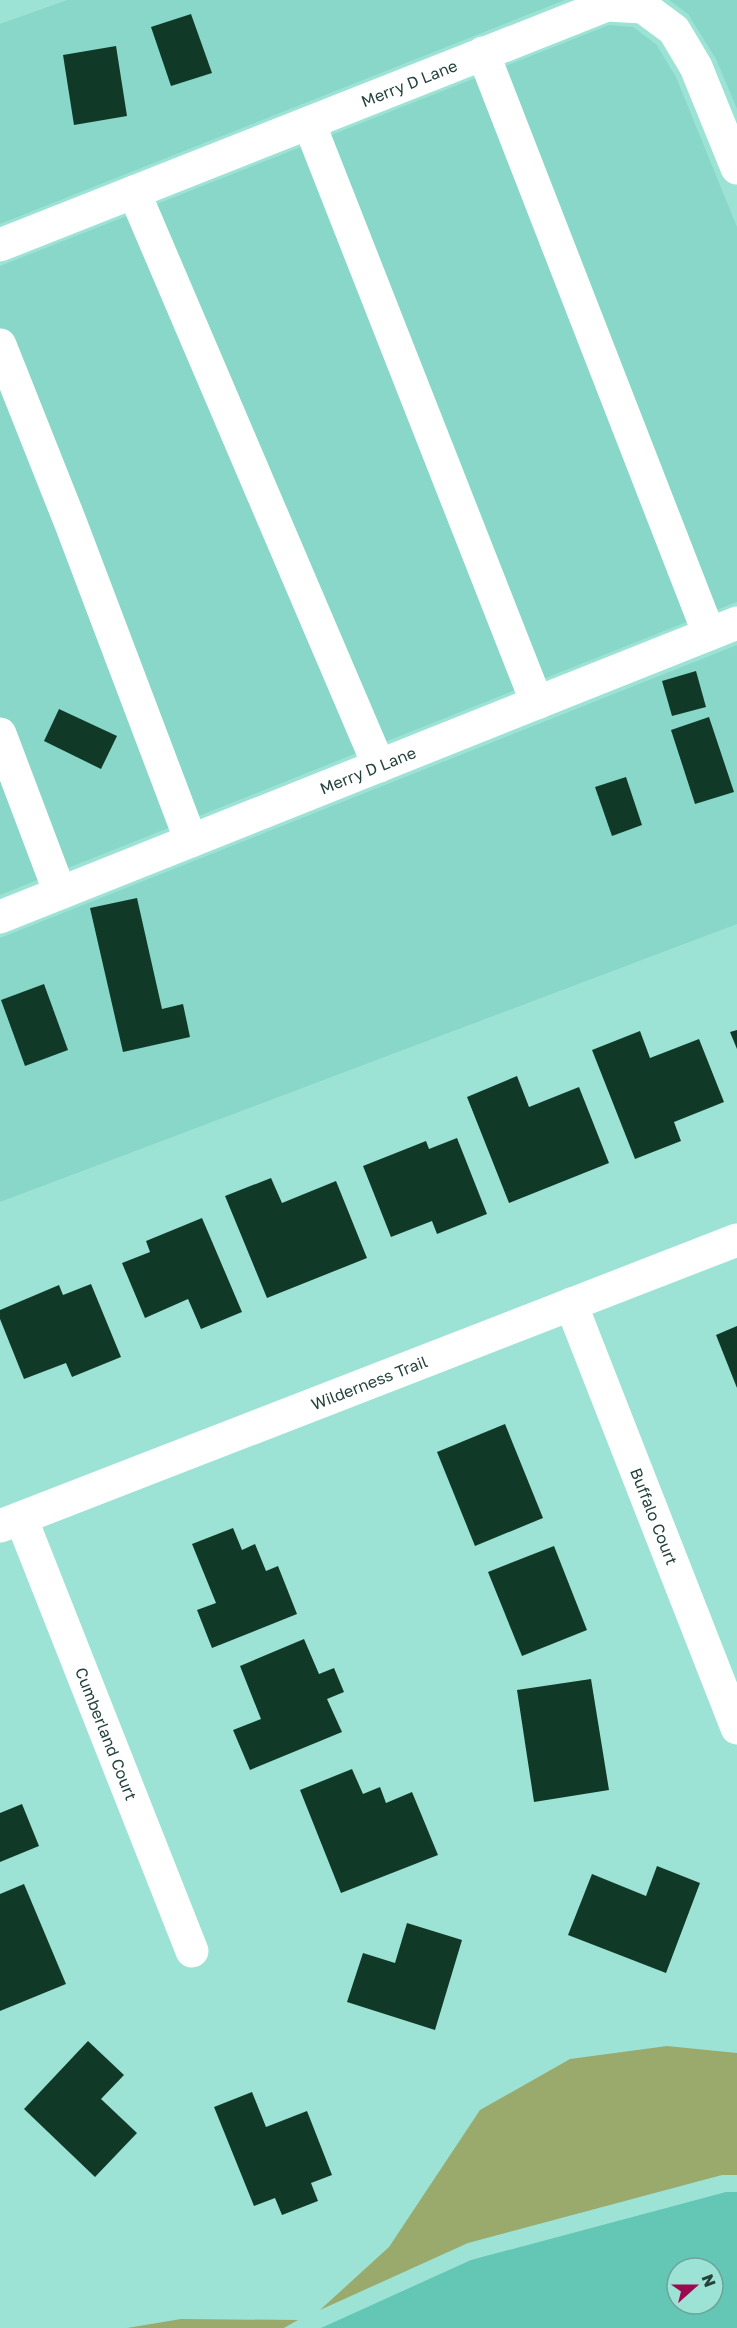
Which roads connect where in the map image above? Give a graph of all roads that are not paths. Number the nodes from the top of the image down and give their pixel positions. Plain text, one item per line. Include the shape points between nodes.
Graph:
1 (483, 53) junction
2 (309, 123) junction
3 (737, 168) edge
4 (134, 192) junction
5 (0, 244) edge
6 (0, 345) edge
7 (723, 629) edge
8 (537, 703) junction
9 (0, 734) edge
10 (379, 766) junction
11 (191, 841) junction
12 (60, 893) junction
13 (0, 917) edge
14 (737, 1240) edge
15 (571, 1304) junction
16 (10, 1522) edge
17 (737, 1728) edge
18 (192, 1951) dead end

1 - 2 street, Merry D Lane
1 - 3 street, Merry D Lane via 607,5 643,7 674,30 696,67
1 - 7 street
2 - 4 street, Merry D Lane
2 - 8 street
4 - 5 street, Merry D Lane
4 - 10 street
6 - 11 street
7 - 8 street, Merry D Lane
8 - 10 street, Merry D Lane
9 - 12 street
10 - 11 street, Merry D Lane
11 - 12 street, Merry D Lane
12 - 13 street, Merry D Lane
14 - 15 street, Wilderness Trail
15 - 16 street, Wilderness Trail
15 - 17 street, Buffalo Court
16 - 18 street, Cumberland Court

